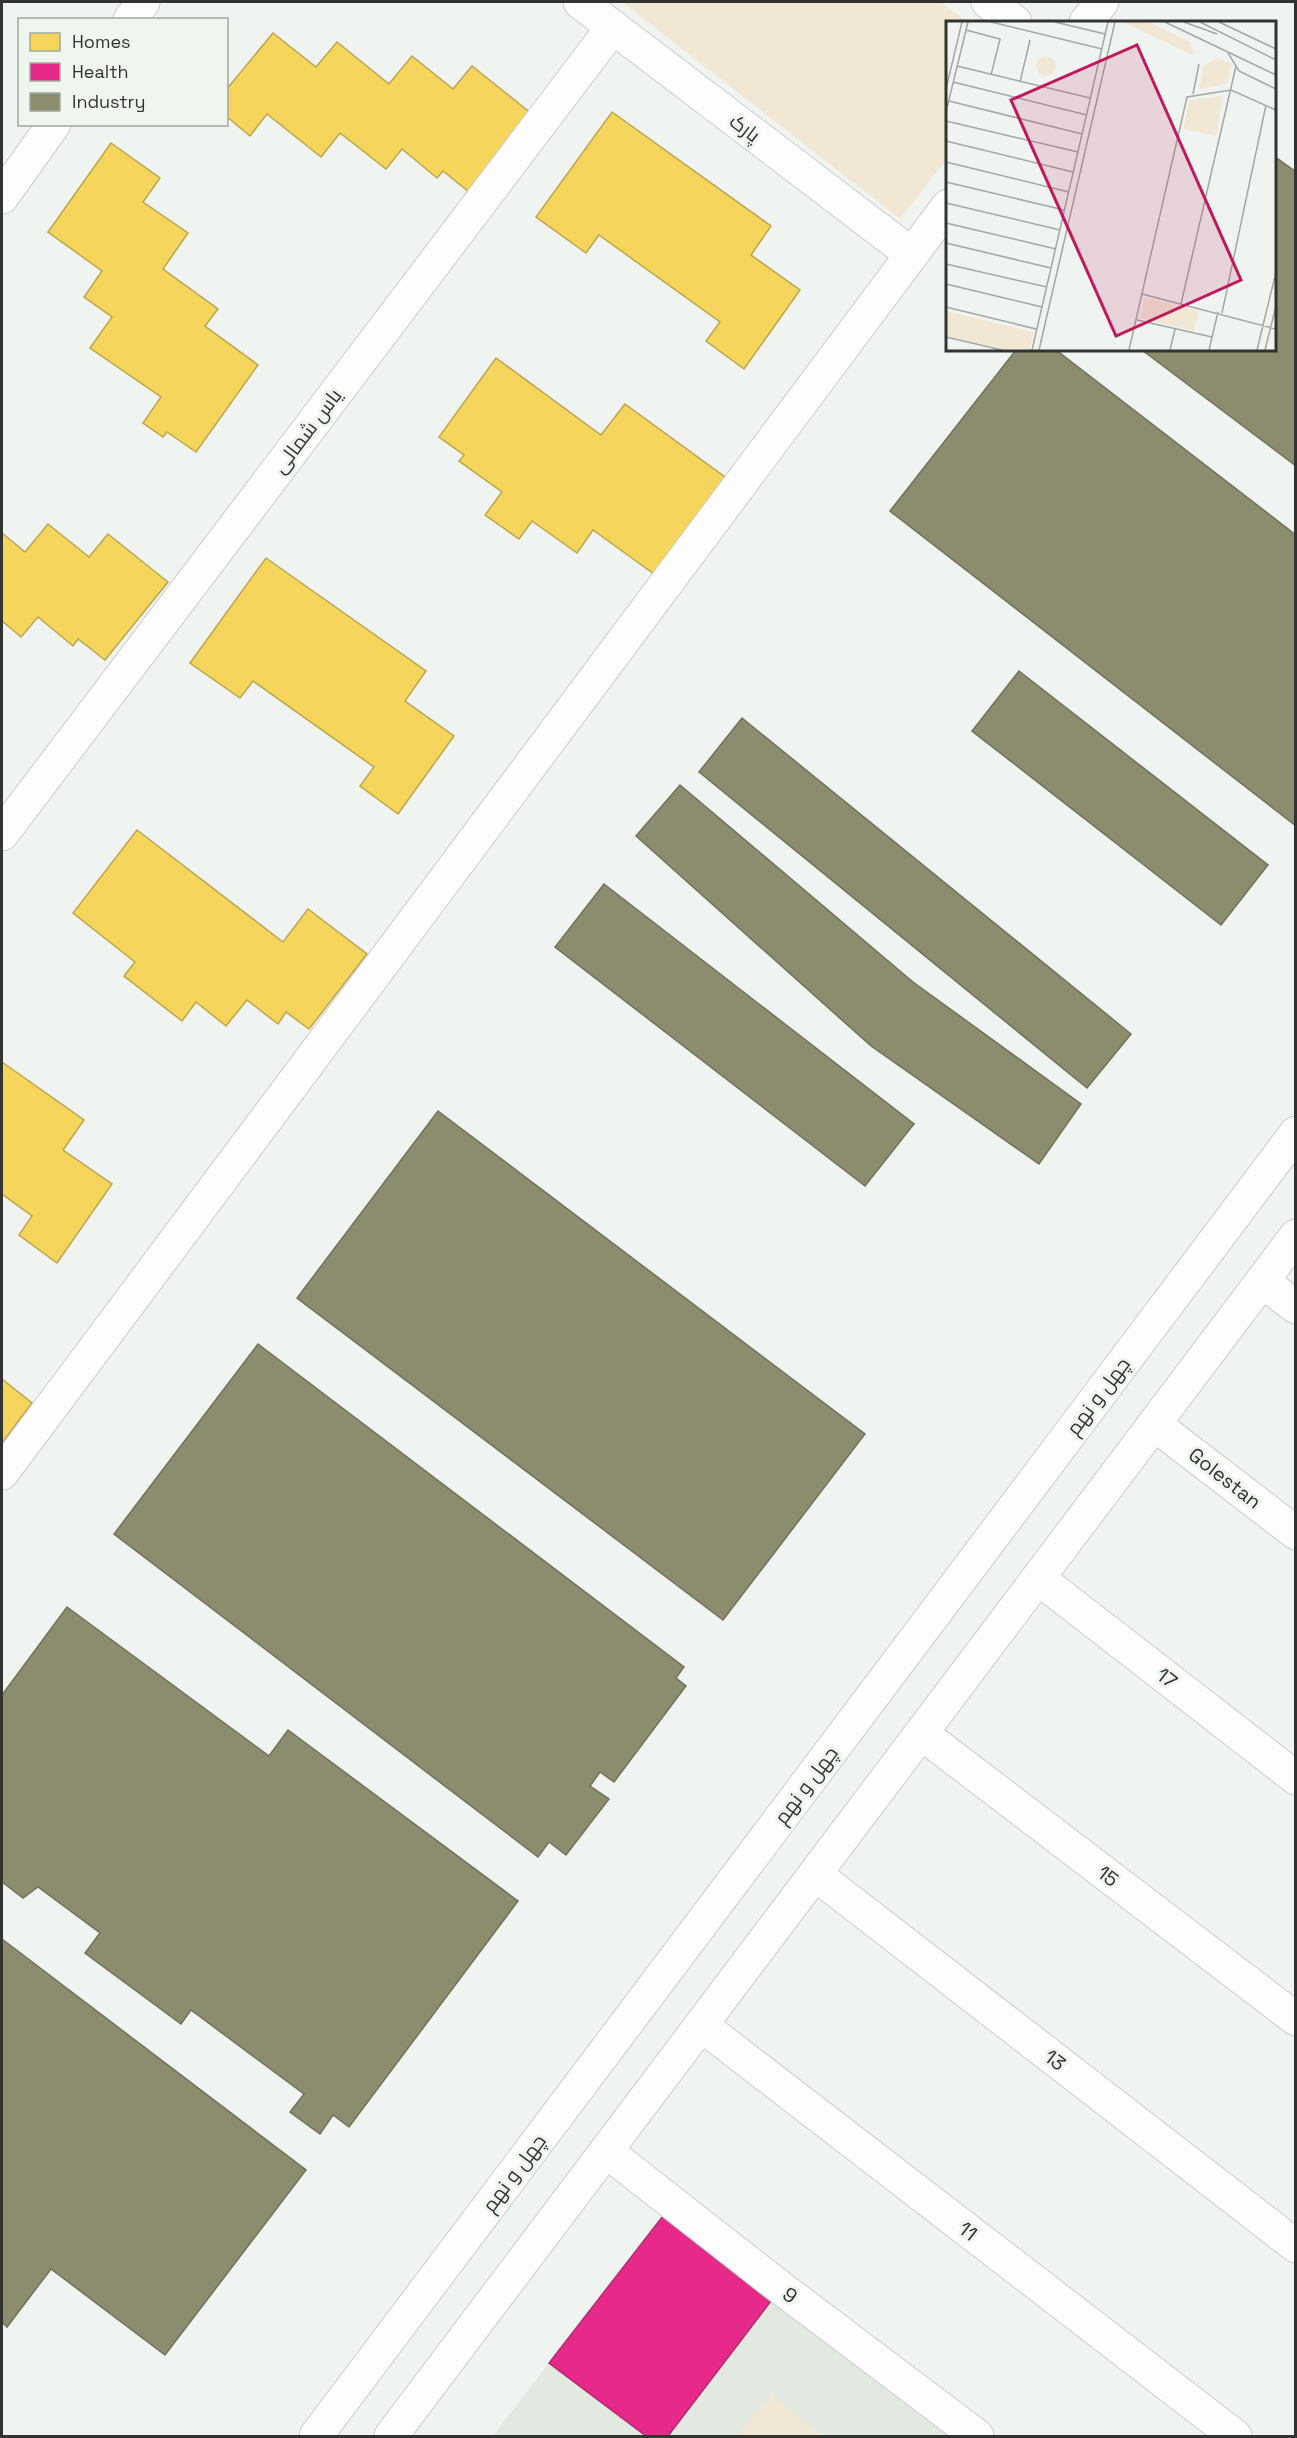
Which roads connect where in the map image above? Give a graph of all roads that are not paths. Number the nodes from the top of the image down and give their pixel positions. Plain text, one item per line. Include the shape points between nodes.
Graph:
1 (143, 2) edge
2 (580, 2) edge
3 (988, 2) edge
4 (1102, 2) edge
5 (131, 18) edge
6 (1014, 21) edge
7 (1087, 21) edge
8 (614, 27) junction
9 (53, 126) edge
10 (2, 197) edge
11 (946, 209) edge
12 (911, 255) junction
13 (2, 834) edge
14 (1296, 1133) edge
15 (1296, 1236) edge
16 (1262, 1281) junction
17 (1296, 1307) edge
18 (1154, 1424) junction
19 (2, 1473) edge
20 (1296, 1533) edge
21 (1038, 1578) junction
22 (921, 1733) junction
23 (1296, 1778) edge
24 (814, 1874) junction
25 (1296, 2019) edge
26 (701, 2025) junction
27 (606, 2151) junction
28 (1296, 2246) edge
29 (316, 2436) edge
30 (391, 2436) edge
31 (977, 2436) edge
32 (1235, 2436) edge

1 - 5 street
2 - 8 street, پارک
3 - 6 street
4 - 7 street
8 - 12 street, پارک
8 - 13 street, یاس شمالی
9 - 10 street
11 - 12 street
12 - 19 street
14 - 29 street, چهل و نهم
15 - 16 street
16 - 17 street
16 - 18 street
18 - 20 street, Golestan
18 - 21 street
21 - 22 street
21 - 23 street, 17
22 - 24 street
22 - 25 street, 15
24 - 26 street
24 - 28 street, 13
26 - 27 street
26 - 32 street, 11
27 - 30 street
27 - 31 street, 9

